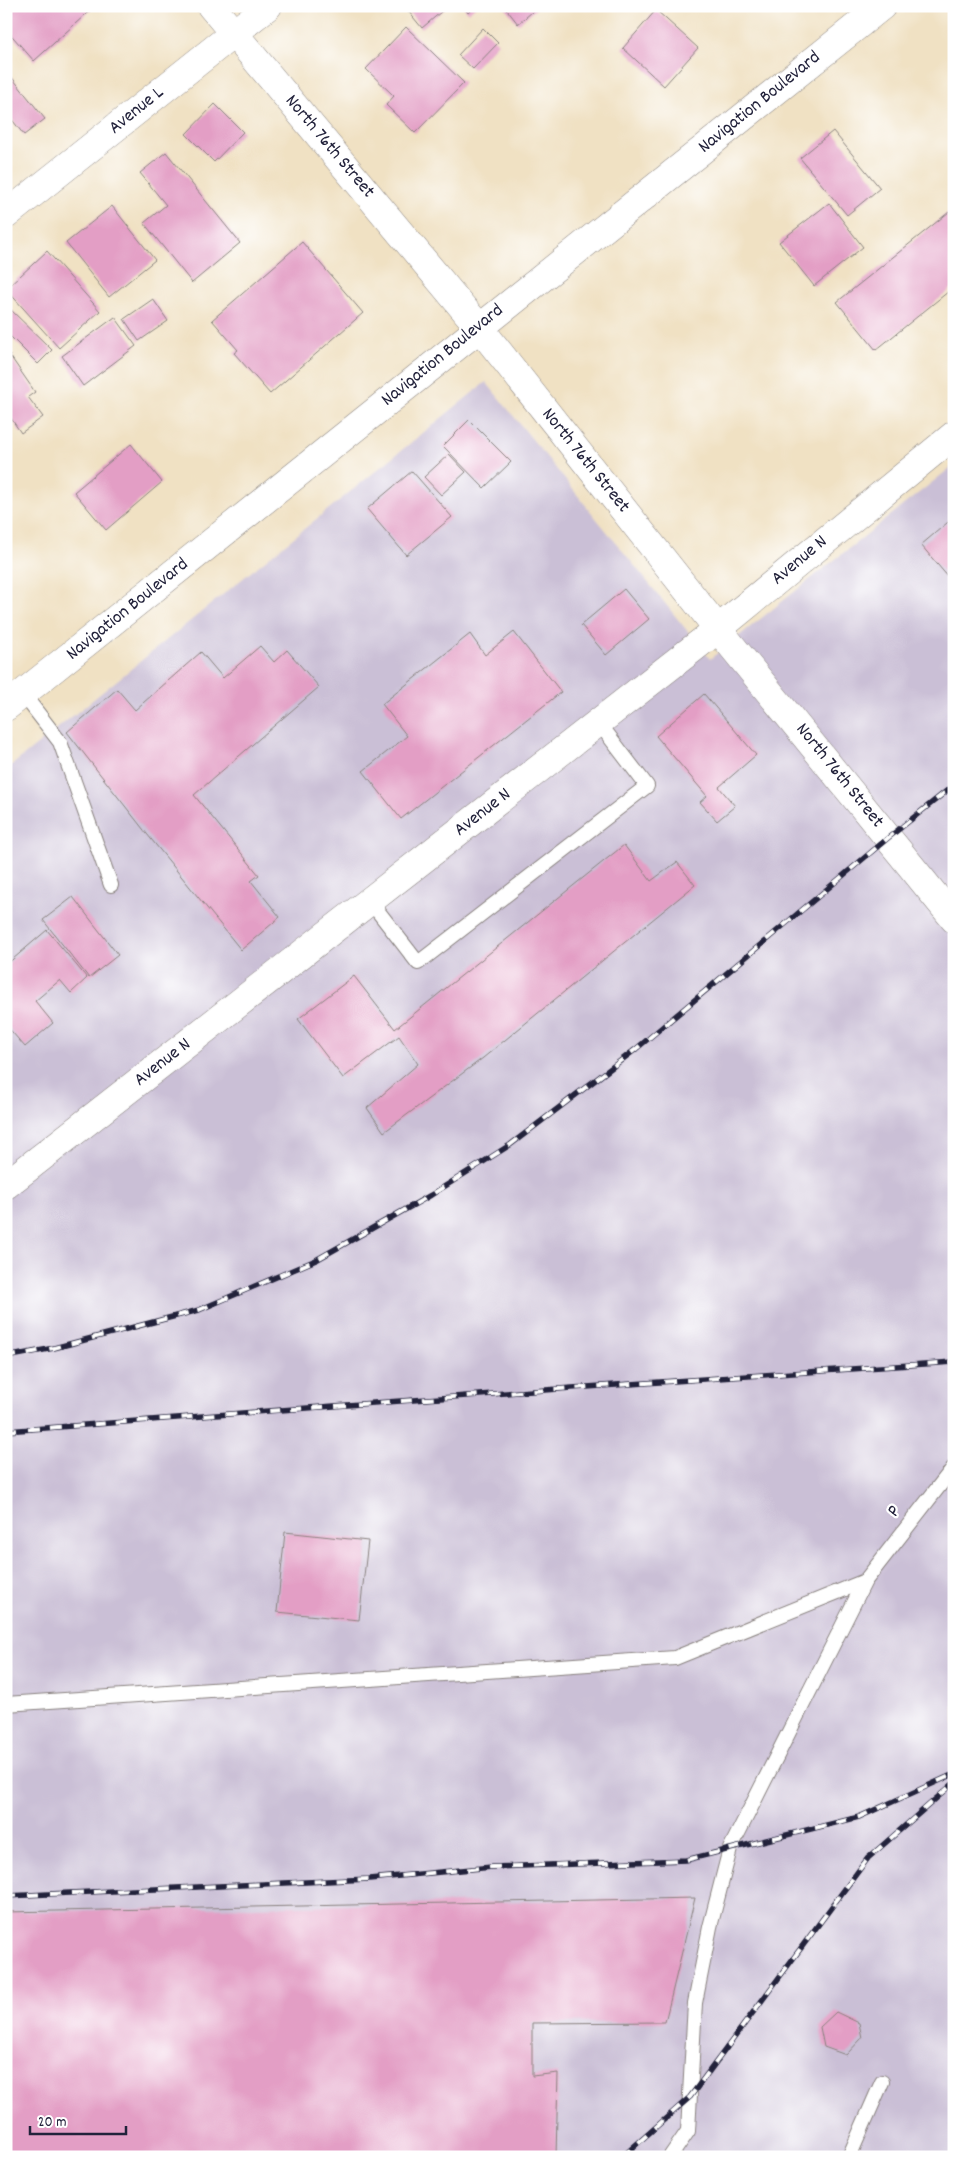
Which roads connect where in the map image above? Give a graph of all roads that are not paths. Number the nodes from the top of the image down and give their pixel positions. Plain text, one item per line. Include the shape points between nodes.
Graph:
1 (211, 6) edge
2 (268, 6) edge
3 (882, 6) edge
4 (233, 34) junction
5 (6, 215) edge
6 (479, 327) junction
7 (954, 435) edge
8 (718, 629) junction
9 (15, 701) edge
10 (599, 723) junction
11 (111, 885) dead end
12 (370, 901) junction
13 (954, 919) edge
14 (6, 1185) edge
15 (954, 1467) edge
16 (865, 1581) junction
17 (6, 1704) edge
18 (882, 2082) dead end
19 (670, 2157) edge
20 (849, 2157) edge

1 - 4 street, North 76th Street
2 - 4 street, Avenue L
3 - 6 street, Navigation Boulevard
4 - 5 street, Avenue L
4 - 6 street, North 76th Street
6 - 8 street, North 76th Street
6 - 9 street, Navigation Boulevard
7 - 8 street, Avenue N
8 - 10 street, Avenue N
8 - 13 street, North 76th Street
9 - 11 lane via 60,742
10 - 12 street, Avenue N
10 - 12 lane via 647,786 418,963
12 - 14 street, Avenue N
15 - 16 lane, P
16 - 17 lane via 675,1658
16 - 19 lane, P via 730,1849 695,2003 688,2131
18 - 20 lane

